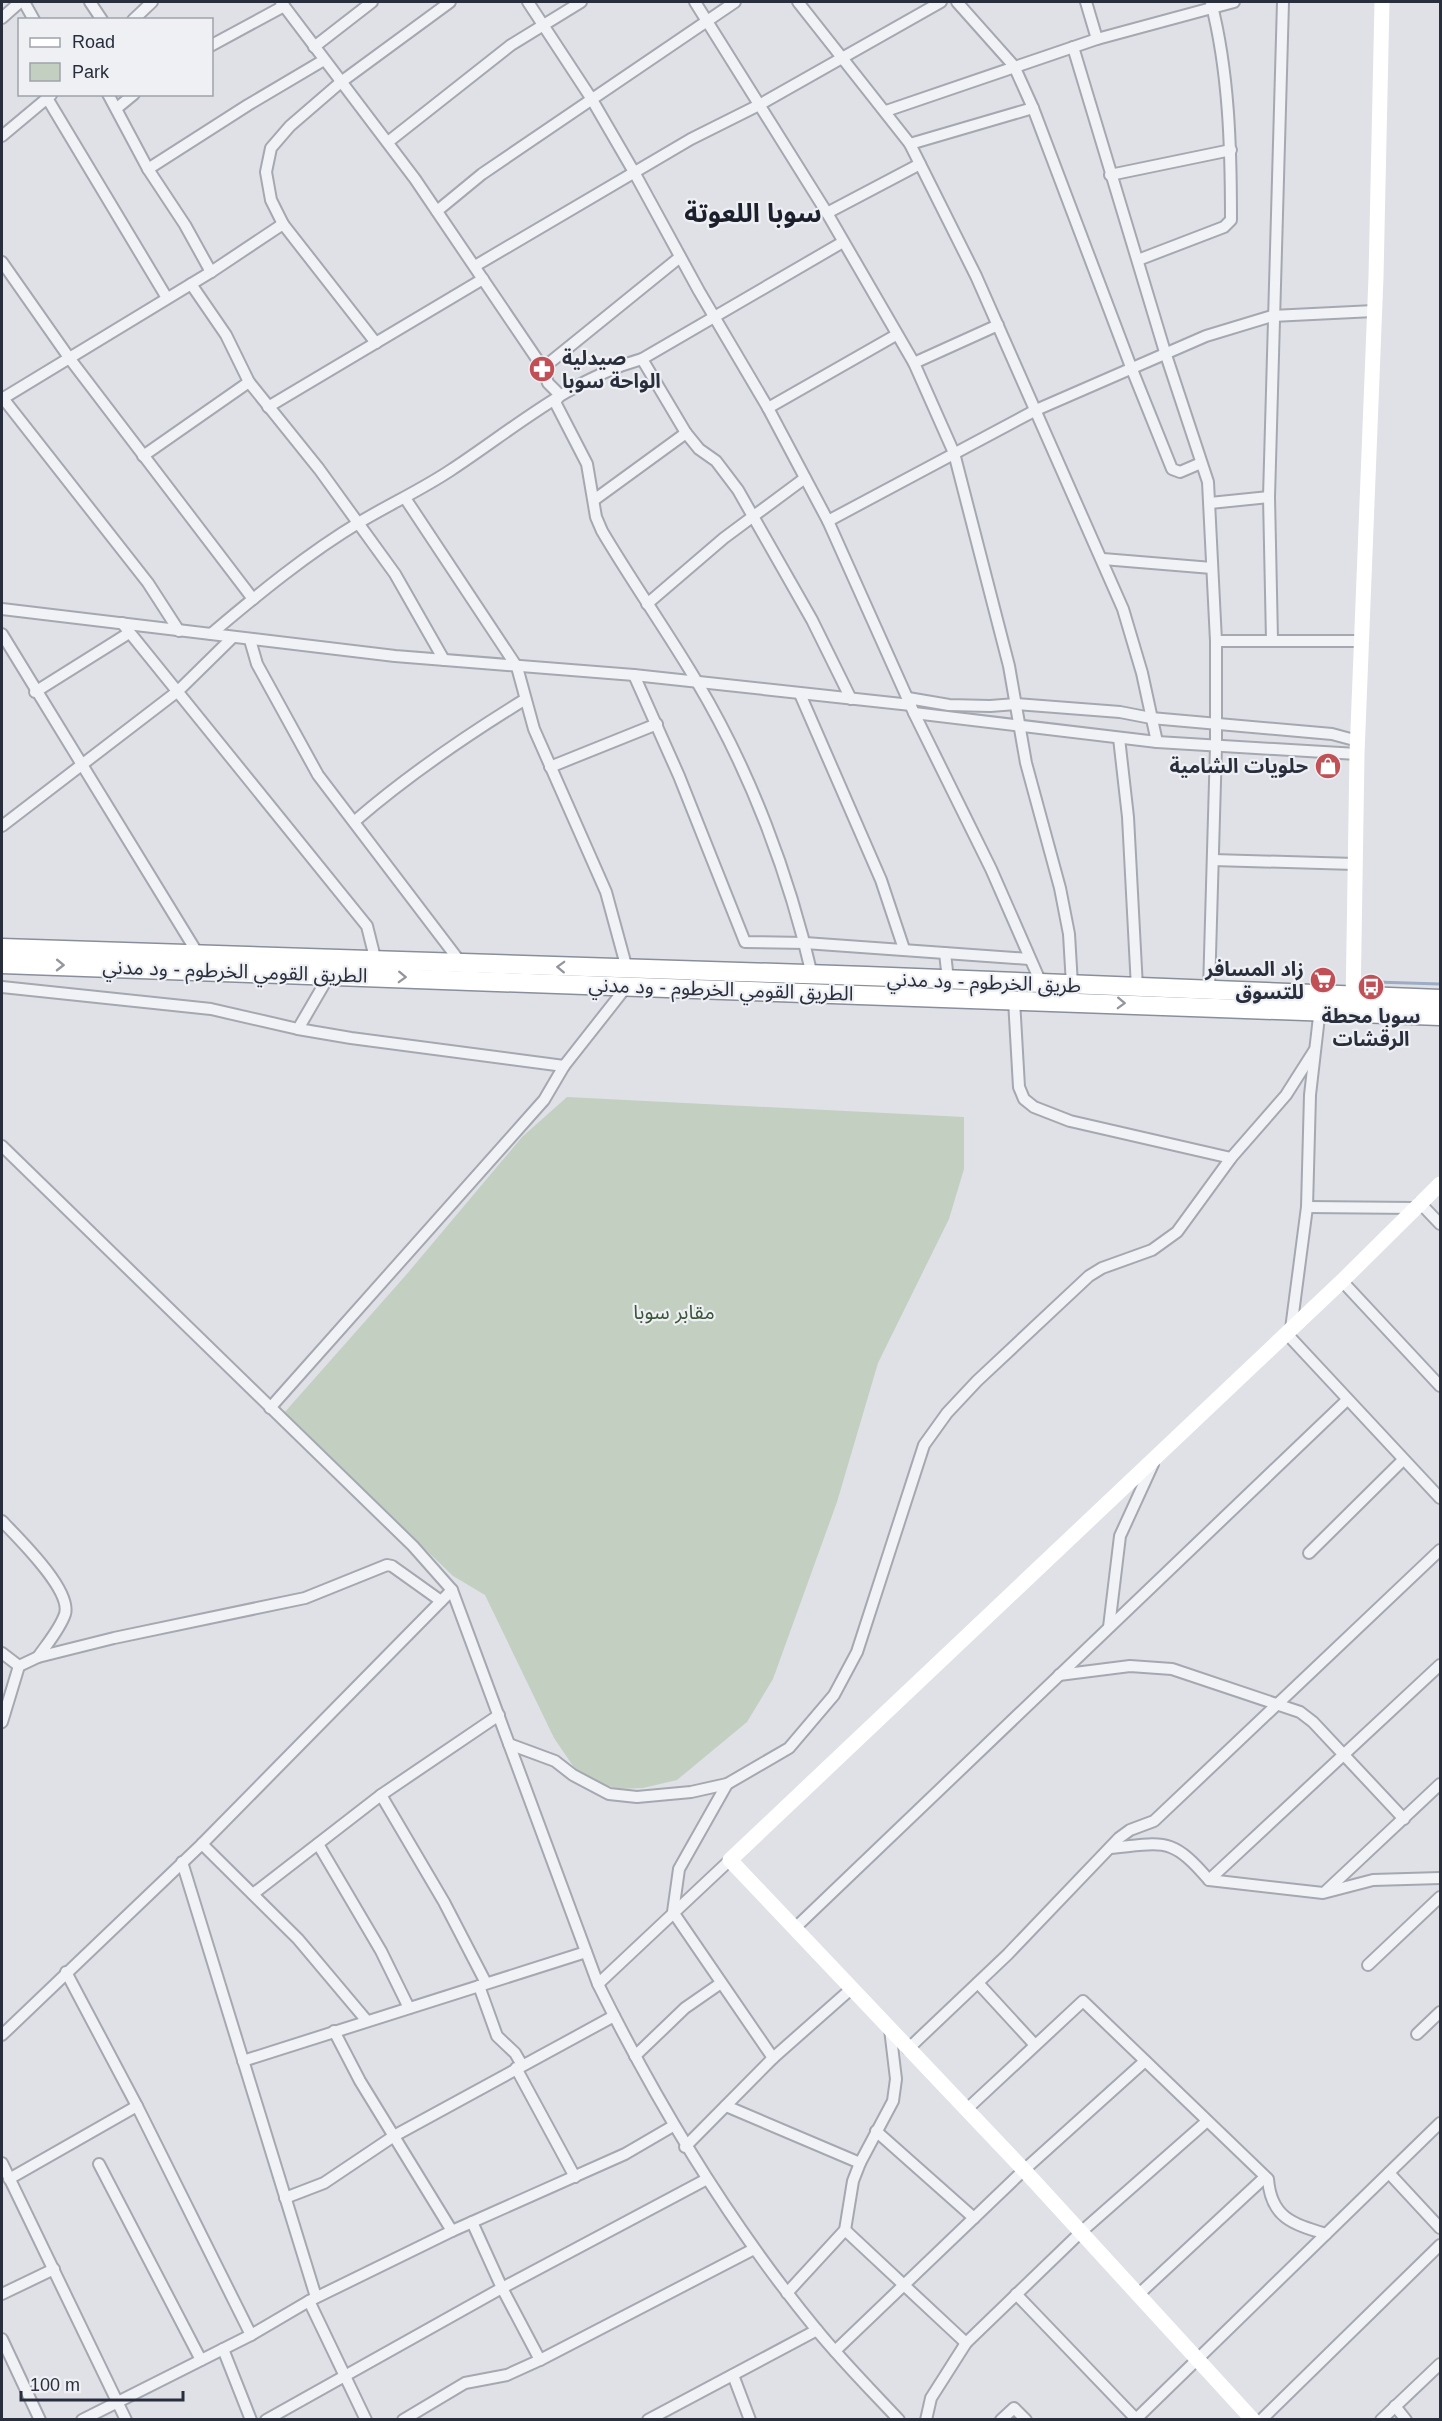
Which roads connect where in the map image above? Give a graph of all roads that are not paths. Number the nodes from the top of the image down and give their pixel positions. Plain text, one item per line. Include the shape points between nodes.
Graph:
1 (22, 2) edge
2 (90, 2) edge
3 (152, 2) edge
4 (372, 2) edge
5 (450, 2) edge
6 (528, 2) edge
7 (581, 2) edge
8 (695, 2) edge
9 (735, 2) edge
10 (798, 2) edge
11 (941, 2) edge
12 (957, 2) edge
13 (1086, 2) edge
14 (1234, 2) edge
15 (1283, 2) edge
16 (1382, 2) edge
17 (283, 4) edge
18 (1212, 4) edge
19 (2, 18) edge
20 (33, 18) edge
21 (101, 18) edge
22 (135, 18) edge
23 (707, 21) junction
24 (543, 23) junction
25 (1097, 39) junction
26 (213, 44) edge
27 (314, 47) junction
28 (1073, 47) junction
29 (844, 57) junction
30 (324, 60) junction
31 (1014, 66) junction
32 (341, 82) junction
33 (49, 96) edge
34 (109, 96) edge
35 (132, 96) edge
36 (591, 98) junction
37 (759, 105) junction
38 (117, 108) junction
39 (1033, 108) junction
40 (886, 111) junction
41 (2, 136) edge
42 (388, 142) junction
43 (910, 144) junction
44 (1231, 150) junction
45 (920, 164) junction
46 (148, 169) junction
47 (634, 172) junction
48 (1110, 175) junction
49 (437, 211) junction
50 (827, 213) junction
51 (283, 224) junction
52 (843, 242) junction
53 (680, 257) junction
54 (1138, 260) junction
55 (2, 262) edge
56 (475, 266) junction
57 (211, 272) junction
58 (483, 279) junction
59 (191, 284) junction
60 (167, 298) junction
61 (1374, 311) junction
62 (714, 316) junction
63 (1272, 316) junction
64 (998, 325) junction
65 (896, 335) junction
66 (376, 343) junction
67 (1165, 352) junction
68 (70, 359) junction
69 (642, 359) junction
70 (914, 363) junction
71 (1131, 367) junction
72 (543, 368) junction
73 (249, 382) junction
74 (560, 395) junction
75 (2, 398) edge
76 (268, 407) junction
77 (768, 408) junction
78 (1036, 410) junction
79 (686, 433) junction
80 (954, 453) junction
81 (143, 456) junction
82 (1201, 463) junction
83 (805, 478) junction
84 (1269, 496) junction
85 (405, 498) junction
86 (594, 500) junction
87 (1210, 502) junction
88 (754, 516) junction
89 (828, 520) junction
90 (359, 522) junction
91 (1103, 559) junction
92 (1212, 568) junction
93 (253, 599) junction
94 (647, 604) junction
95 (2, 609) edge
96 (122, 624) junction
97 (179, 631) junction
98 (129, 633) junction
99 (2, 634) edge
100 (211, 634) junction
101 (233, 637) junction
102 (250, 640) junction
103 (1272, 640) junction
104 (1216, 641) junction
105 (1362, 641) junction
106 (444, 660) junction
107 (517, 667) junction
108 (634, 675) junction
109 (697, 681) junction
110 (178, 691) junction
111 (36, 692) junction
112 (800, 694) junction
113 (851, 699) junction
114 (524, 700) junction
115 (1016, 704) junction
116 (911, 705) junction
117 (1152, 718) junction
118 (657, 724) junction
119 (1019, 725) junction
120 (1216, 725) junction
121 (1119, 738) junction
122 (1157, 742) junction
123 (1216, 747) junction
124 (1357, 747) junction
125 (81, 767) junction
126 (550, 767) junction
127 (355, 821) junction
128 (2, 826) edge
129 (1213, 860) junction
130 (1355, 864) junction
131 (805, 942) junction
132 (2, 948) edge
133 (904, 949) junction
134 (945, 953) junction
135 (198, 954) junction
136 (1029, 959) junction
137 (376, 962) junction
138 (461, 963) junction
139 (2, 964) edge
140 (330, 974) junction
141 (812, 975) junction
142 (627, 978) junction
143 (948, 980) junction
144 (1041, 983) junction
145 (1072, 985) junction
146 (2, 987) edge
147 (1137, 988) junction
148 (1209, 990) junction
149 (1440, 999) edge
150 (1014, 1000) junction
151 (1320, 1003) junction
152 (1353, 1005) junction
153 (1440, 1016) edge
154 (298, 1029) junction
155 (1314, 1051) junction
156 (564, 1066) junction
157 (2, 1146) edge
158 (1231, 1158) junction
159 (1440, 1184) edge
160 (1418, 1205) junction
161 (1306, 1207) junction
162 (1440, 1224) edge
163 (1342, 1281) junction
164 (1289, 1332) junction
165 (1440, 1386) edge
166 (1347, 1401) junction
167 (270, 1408) junction
168 (1157, 1456) junction
169 (1403, 1460) junction
170 (1440, 1498) edge
171 (2, 1521) edge
172 (1440, 1550) edge
173 (1309, 1552) dead end
174 (452, 1590) junction
175 (441, 1601) junction
176 (1109, 1627) junction
177 (2, 1653) edge
178 (38, 1657) junction
179 (1440, 1665) edge
180 (19, 1666) junction
181 (1059, 1675) junction
182 (1274, 1705) junction
183 (499, 1715) junction
184 (2, 1722) edge
185 (509, 1744) junction
186 (1344, 1755) junction
187 (727, 1784) junction
188 (1440, 1784) edge
189 (381, 1795) junction
190 (1404, 1819) junction
191 (318, 1844) junction
192 (202, 1845) junction
193 (1110, 1848) junction
194 (730, 1860) junction
195 (182, 1862) junction
196 (1440, 1878) edge
197 (1209, 1880) junction
198 (1323, 1893) junction
199 (253, 1894) junction
200 (1440, 1897) edge
201 (673, 1912) junction
202 (795, 1928) junction
203 (586, 1952) junction
204 (1368, 1965) dead end
205 (66, 1972) junction
206 (721, 1983) junction
207 (978, 1983) junction
208 (482, 1984) junction
209 (598, 1984) junction
210 (851, 1989) junction
211 (409, 2008) junction
212 (1440, 2012) edge
213 (614, 2016) junction
214 (367, 2021) junction
215 (890, 2029) junction
216 (334, 2031) junction
217 (1417, 2034) dead end
218 (2, 2035) edge
219 (1035, 2045) junction
220 (908, 2049) junction
221 (635, 2056) junction
222 (773, 2058) junction
223 (243, 2061) junction
224 (1145, 2061) junction
225 (519, 2066) junction
226 (137, 2106) junction
227 (726, 2106) junction
228 (967, 2109) junction
229 (1206, 2122) junction
230 (1440, 2123) edge
231 (674, 2126) junction
232 (876, 2131) junction
233 (394, 2136) junction
234 (685, 2147) junction
235 (2, 2163) edge
236 (860, 2163) junction
237 (99, 2164) dead end
238 (1024, 2170) junction
239 (1389, 2173) junction
240 (575, 2177) junction
241 (1264, 2178) junction
242 (9, 2179) junction
243 (707, 2179) junction
244 (285, 2198) junction
245 (974, 2218) junction
246 (472, 2222) junction
247 (1440, 2228) edge
248 (845, 2230) junction
249 (452, 2231) junction
250 (1081, 2232) junction
251 (1326, 2234) junction
252 (1440, 2245) edge
253 (754, 2248) junction
254 (54, 2269) junction
255 (904, 2284) junction
256 (502, 2288) junction
257 (787, 2293) junction
258 (2, 2294) edge
259 (1016, 2294) junction
260 (1139, 2294) junction
261 (312, 2299) junction
262 (817, 2330) junction
263 (251, 2335) junction
264 (2, 2339) edge
265 (966, 2343) junction
266 (223, 2349) junction
267 (835, 2351) junction
268 (1198, 2358) junction
269 (201, 2360) junction
270 (540, 2360) junction
271 (1440, 2364) edge
272 (733, 2375) junction
273 (344, 2376) junction
274 (117, 2401) junction
275 (1395, 2406) junction
276 (1136, 2419) edge
277 (40, 2420) edge
278 (82, 2420) edge
279 (126, 2420) edge
280 (251, 2420) edge
281 (266, 2420) edge
282 (366, 2420) edge
283 (402, 2420) edge
284 (648, 2420) edge
285 (750, 2420) edge
286 (899, 2420) edge
287 (926, 2420) edge
288 (1001, 2420) edge
289 (1026, 2420) edge
290 (1253, 2420) edge
291 (1261, 2420) edge
292 (1380, 2420) edge
293 (1406, 2420) edge

1 - 19 street
1 - 20 street
2 - 21 street
3 - 22 street
4 - 27 street
5 - 32 street
6 - 24 street
7 - 24 street
8 - 23 street
9 - 23 street
10 - 29 street
11 - 29 street
12 - 31 street
13 - 25 street
14 - 18 street
15 - 63 street
16 - 61 street
17 - 26 street
17 - 27 street
18 - 25 street
18 - 44 street
23 - 36 street
23 - 37 street
24 - 36 street
24 - 42 street
25 - 28 street
27 - 30 street
28 - 31 street
28 - 48 street
29 - 37 street
29 - 40 street
30 - 32 street
30 - 46 street
31 - 39 street
31 - 40 street
32 - 42 street
32 - 51 street via 271,148 266,172 271,200
33 - 41 street
33 - 60 street
34 - 38 street
35 - 38 street
36 - 47 street
36 - 49 street via 482,174
37 - 47 street
37 - 50 street
38 - 46 street
39 - 43 street
39 - 71 street
40 - 43 street
42 - 49 street
43 - 45 street
44 - 48 street
44 - 54 street via 1229,224
45 - 50 street
45 - 64 street
46 - 57 street
47 - 53 street
47 - 56 street
48 - 54 street
49 - 56 street
50 - 52 street
51 - 57 street
51 - 66 street
52 - 62 street
52 - 65 street
53 - 62 street
53 - 72 street
54 - 67 street
55 - 68 street
56 - 58 street
57 - 59 street
58 - 66 street
58 - 72 street
59 - 60 street
59 - 73 street via 226,335
60 - 68 street
61 - 63 street
61 - 105 street
62 - 69 street
62 - 77 street
63 - 67 street
63 - 84 street
64 - 70 street
64 - 78 street
65 - 70 street
65 - 77 street
66 - 76 street
67 - 71 street
67 - 82 street
68 - 75 street
68 - 81 street
69 - 74 street via 619,365
69 - 79 street
70 - 80 street
71 - 78 street
71 - 82 street via 1172,469 1180,471
72 - 74 street via 548,383
73 - 76 street
73 - 81 street
74 - 85 street
74 - 86 street via 555,402 587,464
75 - 97 street via 148,584
76 - 90 street
77 - 83 street
78 - 80 street
78 - 91 street
79 - 86 street
79 - 88 street via 716,462
80 - 89 street
80 - 115 street
81 - 93 street
82 - 87 street
83 - 88 street
83 - 89 street
84 - 87 street
84 - 103 street
85 - 90 street
85 - 107 street
86 - 94 street via 602,531
87 - 92 street
88 - 94 street
88 - 113 street
89 - 116 street
90 - 93 street
90 - 106 street via 395,574
91 - 92 street
91 - 117 street via 1123,609
92 - 104 street
93 - 100 street
94 - 109 street
95 - 96 street
96 - 97 street
96 - 98 street
97 - 100 street
98 - 110 street
98 - 111 street
99 - 111 street
100 - 101 street
101 - 102 street
101 - 110 street
102 - 106 street
102 - 127 street via 257,664 318,775
103 - 104 street
103 - 105 street
104 - 120 street
105 - 124 street
106 - 107 street
107 - 108 street
107 - 114 street
108 - 109 street
108 - 118 street
109 - 112 street
109 - 131 street via 751,792
110 - 125 street
110 - 137 street via 367,926
111 - 125 street
112 - 113 street
112 - 133 street via 881,880
113 - 116 street
114 - 126 street
114 - 127 street via 452,744
115 - 116 street
115 - 117 street
115 - 119 street
116 - 119 street
116 - 136 street via 991,869
117 - 120 street
117 - 122 street
118 - 126 street
118 - 131 street via 745,942
119 - 121 street
119 - 145 street via 1060,888 1069,934
120 - 123 street
120 - 124 street via 1332,734
121 - 122 street
121 - 147 street via 1128,817
122 - 123 street
123 - 124 street
123 - 129 street
124 - 130 street
125 - 128 street
125 - 135 street
126 - 142 street via 606,892
127 - 138 street
129 - 130 street
129 - 148 street
130 - 152 street
131 - 133 street
131 - 141 street
132 - 135 highway, طريق الخرطوم - ود مدني
133 - 134 street
134 - 136 street
134 - 143 street
135 - 137 highway, طريق الخرطوم - ود مدني
136 - 144 street
137 - 138 highway, طريق الخرطوم - ود مدني
142 -> 138 highway, طريق الخرطوم - ود مدني
139 -> 140 highway, الطريق القومي الخرطوم - ود مدني
140 -> 142 highway, الطريق القومي الخرطوم - ود مدني
140 - 154 street
141 - 142 highway, طريق الخرطوم - ود مدني
141 - 143 highway, طريق الخرطوم - ود مدني
142 - 150 highway, الطريق القومي الخرطوم - ود مدني
142 - 156 street
143 - 144 highway, طريق الخرطوم - ود مدني
144 - 145 highway, طريق الخرطوم - ود مدني
145 - 147 highway, طريق الخرطوم - ود مدني
146 - 154 street via 211,1009
147 - 148 highway, طريق الخرطوم - ود مدني
148 - 151 highway, طريق الخرطوم - ود مدني
149 - 152 highway, الطريق القومي الخرطوم - ود مدني
150 -> 151 highway, الطريق القومي الخرطوم - ود مدني
150 - 158 street via 1019,1087 1024,1099 1034,1107 1094,1128
151 - 152 highway, الطريق القومي الخرطوم - ود مدني
151 - 155 street
152 - 153 highway, الطريق القومي الخرطوم - ود مدني
154 - 156 street
155 - 158 street via 1286,1095
155 - 161 street
156 - 167 street via 544,1100
157 - 167 street
158 - 187 street via 1167,1242 1089,1276 946,1413 924,1445 857,1652 834,1695 789,1748
159 - 160 street
160 - 161 street
160 - 162 street
160 - 163 street
161 - 164 street
163 - 164 street
163 - 165 street
164 - 166 street
164 - 168 street
166 - 169 street
166 - 176 street
167 - 174 street via 413,1546
168 - 176 street via 1120,1536
168 - 194 street
169 - 170 street
169 - 173 street
171 - 178 street via 26,1546 66,1604 65,1614
172 - 182 street
174 - 175 street
174 - 183 street
175 - 178 street via 387,1565 306,1598
175 - 192 street
176 - 181 street
177 - 180 street
178 - 180 street
179 - 186 street
180 - 184 street
181 - 182 street via 1130,1666 1172,1669
181 - 202 street
182 - 186 street via 1299,1712 1313,1722
182 - 193 street via 1154,1821 1130,1830
183 - 185 street
183 - 189 street
185 - 187 street via 555,1761 609,1794 637,1797
185 - 203 street
186 - 190 street
186 - 197 street
187 - 201 street via 679,1869
188 - 190 street
189 - 191 street
189 - 208 street via 444,1902
190 - 198 street
191 - 199 street
191 - 211 street via 381,1951
192 - 195 street
192 - 199 street
193 - 197 street via 1164,1843 1188,1856
193 - 207 street
194 - 201 street
194 - 202 street
195 - 205 street
195 - 223 street
196 - 198 street via 1373,1880
197 - 198 street
199 - 214 street via 298,1939
200 - 204 street
201 - 206 street
201 - 209 street
202 - 210 street
203 - 208 street
203 - 209 street
205 - 218 street
205 - 226 street
206 - 221 street via 685,2008
206 - 222 street
207 - 219 street
207 - 220 street
208 - 211 street
208 - 225 street via 497,2036
209 - 213 street
210 - 215 street
210 - 222 street
211 - 214 street
212 - 217 street
213 - 221 street
213 - 225 street
214 - 216 street
215 - 220 street
215 - 232 street via 896,2079 893,2101
216 - 223 street
216 - 233 street
219 - 224 street via 1083,2001
219 - 228 street
220 - 228 street
221 - 231 street
222 - 227 street
223 - 244 street
224 - 229 street
224 - 238 street
225 - 233 street
225 - 240 street
226 - 242 street
226 - 263 street
227 - 234 street
227 - 236 street
228 - 238 street
229 - 241 street
229 - 250 street
230 - 239 street
231 - 234 street
231 - 240 street
232 - 236 street
232 - 245 street
233 - 244 street via 330,2180
233 - 249 street
234 - 243 street
235 - 242 street
236 - 248 street
237 - 269 street
238 - 245 street
238 - 250 street
239 - 247 street
239 - 251 street
240 - 246 street
241 - 251 street via 1268,2179 1273,2203 1286,2219
241 - 260 street
242 - 254 street
243 - 253 street
243 - 256 street
244 - 261 street
245 - 255 street
246 - 249 street
246 - 256 street
248 - 255 street
248 - 257 street
249 - 261 street
250 - 259 street
250 - 260 street
251 - 268 street
252 - 291 street
253 - 257 street
253 - 270 street
254 - 258 street
254 - 274 street
255 - 265 street
255 - 267 street
256 - 270 street
256 - 273 street
257 - 262 street
259 - 265 street
259 - 276 street
260 - 268 street
261 - 263 street
261 - 273 street
262 - 267 street
262 - 272 street
263 - 266 street
264 - 277 street
265 - 287 street via 931,2398
266 - 269 street
266 - 280 street
267 - 286 street
268 - 276 street
268 - 290 street
269 - 274 street
270 - 283 street via 507,2374 465,2383
271 - 275 street
272 - 284 street
272 - 285 street
273 - 281 street
273 - 282 street
274 - 278 street
274 - 279 street
275 - 292 street
275 - 293 street
288 - 289 street via 1014,2408

